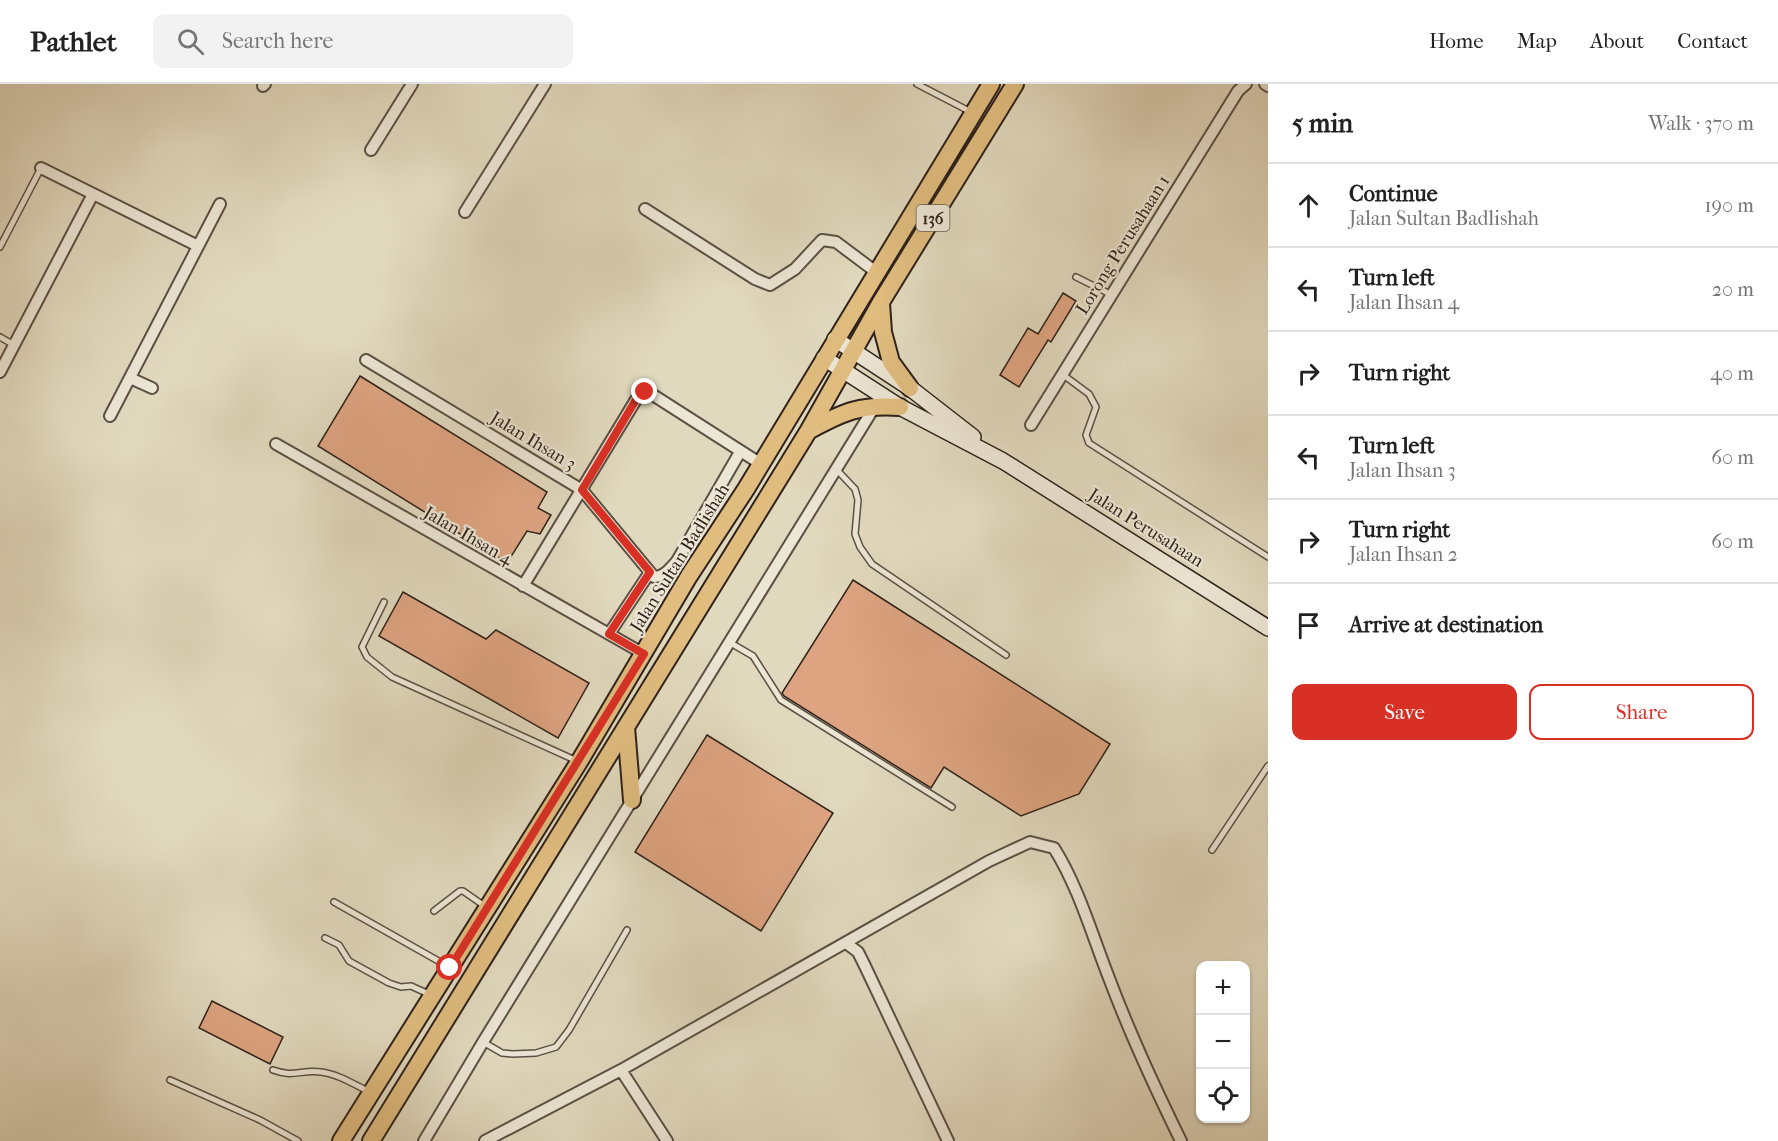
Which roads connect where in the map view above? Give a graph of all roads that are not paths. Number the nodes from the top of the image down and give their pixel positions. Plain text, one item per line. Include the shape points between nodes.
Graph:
1 (412, 84) edge
2 (544, 84) edge
3 (916, 84) edge
4 (991, 84) edge
5 (1015, 84) edge
6 (1246, 84) edge
7 (973, 112) junction
8 (371, 150) dead end
9 (41, 168) joint
10 (93, 194) junction
11 (220, 204) dead end
12 (645, 209) dead end
13 (465, 213) dead end
14 (198, 246) junction
15 (0, 247) edge
16 (876, 272) junction
17 (1076, 277) dead end
18 (1112, 295) junction
19 (881, 302) junction
20 (0, 337) edge
21 (835, 339) junction
22 (14, 345) junction
23 (853, 352) junction
24 (824, 358) junction
25 (366, 360) dead end
26 (843, 371) junction
27 (0, 372) edge
28 (1062, 374) junction
29 (130, 378) junction
30 (152, 388) dead end
31 (910, 388) junction
32 (875, 406) junction
33 (900, 407) junction
34 (110, 416) dead end
35 (1031, 425) dead end
36 (809, 430) junction
37 (276, 444) dead end
38 (740, 452) junction
39 (1003, 461) junction
40 (761, 464) junction
41 (836, 469) junction
42 (582, 490) junction
43 (1268, 556) edge
44 (654, 575) junction
45 (523, 586) junction
46 (384, 602) dead end
47 (1268, 627) edge
48 (609, 634) junction
49 (729, 642) junction
50 (644, 654) junction
51 (1006, 655) dead end
52 (626, 727) junction
53 (579, 762) junction
54 (1268, 766) edge
55 (632, 800) junction
56 (952, 807) dead end
57 (1212, 850) dead end
58 (334, 902) dead end
59 (488, 908) junction
60 (434, 911) dead end
61 (627, 930) dead end
62 (325, 938) dead end
63 (846, 943) junction
64 (450, 968) junction
65 (433, 996) junction
66 (483, 1042) junction
67 (273, 1070) dead end
68 (621, 1070) junction
69 (170, 1080) dead end
70 (372, 1093) junction
71 (298, 1141) edge
72 (341, 1141) edge
73 (371, 1141) edge
74 (424, 1141) edge
75 (485, 1141) edge
76 (667, 1141) edge
77 (948, 1141) edge
78 (1181, 1141) edge

1 - 8 street
2 - 13 street
3 - 7 lane
4 - 7 main road, Jalan Sultan Badlishah / 136
5 - 19 main road, 136
6 - 18 street, Lorong Perusahaan 1 via 1238,91
7 - 16 main road, Jalan Sultan Badlishah / 136
9 - 10 street
9 - 15 lane
10 - 14 street
10 - 22 street
11 - 14 street
12 - 16 street via 770,285 795,269 822,240 836,242
14 - 29 street
16 - 21 main road, Jalan Sultan Badlishah / 136
17 - 18 lane
18 - 28 street, Lorong Perusahaan 1
19 - 23 main road, 136
19 - 31 main road via 891,362
20 - 22 lane
21 - 23 main road, Jalan Perusahaan
21 - 24 main road, Jalan Sultan Badlishah / 136
22 - 27 street
23 - 26 main road, 136
23 - 31 main road, Jalan Perusahaan
24 - 26 main road, Jalan Perusahaan
24 - 40 main road, Jalan Sultan Badlishah / 136
25 - 42 street, Jalan Ihsan 3
26 - 33 main road, Jalan Perusahaan
26 - 36 main road, 136
28 - 35 street, Lorong Perusahaan 1
28 - 43 lane via 1089,394 1095,407 1086,435 1089,443
29 - 30 street
29 - 34 street
31 - 39 main road, Jalan Perusahaan
32 - 33 main road
32 - 36 main road via 837,415
32 - 41 street
33 - 39 main road, Jalan Perusahaan
36 - 52 main road, 136
37 - 45 street, Jalan Ihsan 4
38 - 40 street
38 - 42 street via 645,392 637,398
38 - 44 street via 677,561 667,572
39 - 47 main road, Jalan Perusahaan
40 - 50 main road, Jalan Sultan Badlishah / 136
41 - 49 street
41 - 51 lane via 855,489 855,534 872,564
42 - 44 street, Jalan Ihsan 3
42 - 45 street
44 - 48 street
45 - 48 street, Jalan Ihsan 4
46 - 53 lane via 362,647 375,664 392,677
48 - 50 street, Jalan Ihsan 4
49 - 55 street
49 - 56 lane via 753,656 781,700
50 - 53 main road, Jalan Sultan Badlishah / 136
52 - 55 main road
52 - 73 main road, 136
53 - 59 main road, Jalan Sultan Badlishah / 136
54 - 57 lane
55 - 66 street
58 - 64 lane
59 - 60 lane via 460,891
59 - 64 main road, Jalan Sultan Badlishah / 136
61 - 66 lane via 570,1030 556,1047 513,1054 502,1053
62 - 65 lane via 339,945 349,961 389,983 411,986
63 - 68 street
63 - 77 street via 858,952
63 - 78 street via 1030,842 1054,848 1067,868 1110,982
64 - 65 main road, Jalan Sultan Badlishah / 136
65 - 70 main road, Jalan Sultan Badlishah / 136
66 - 74 street
67 - 70 lane via 290,1074 322,1072
68 - 75 street
68 - 76 street
69 - 71 lane
70 - 72 main road, Jalan Sultan Badlishah / 136

